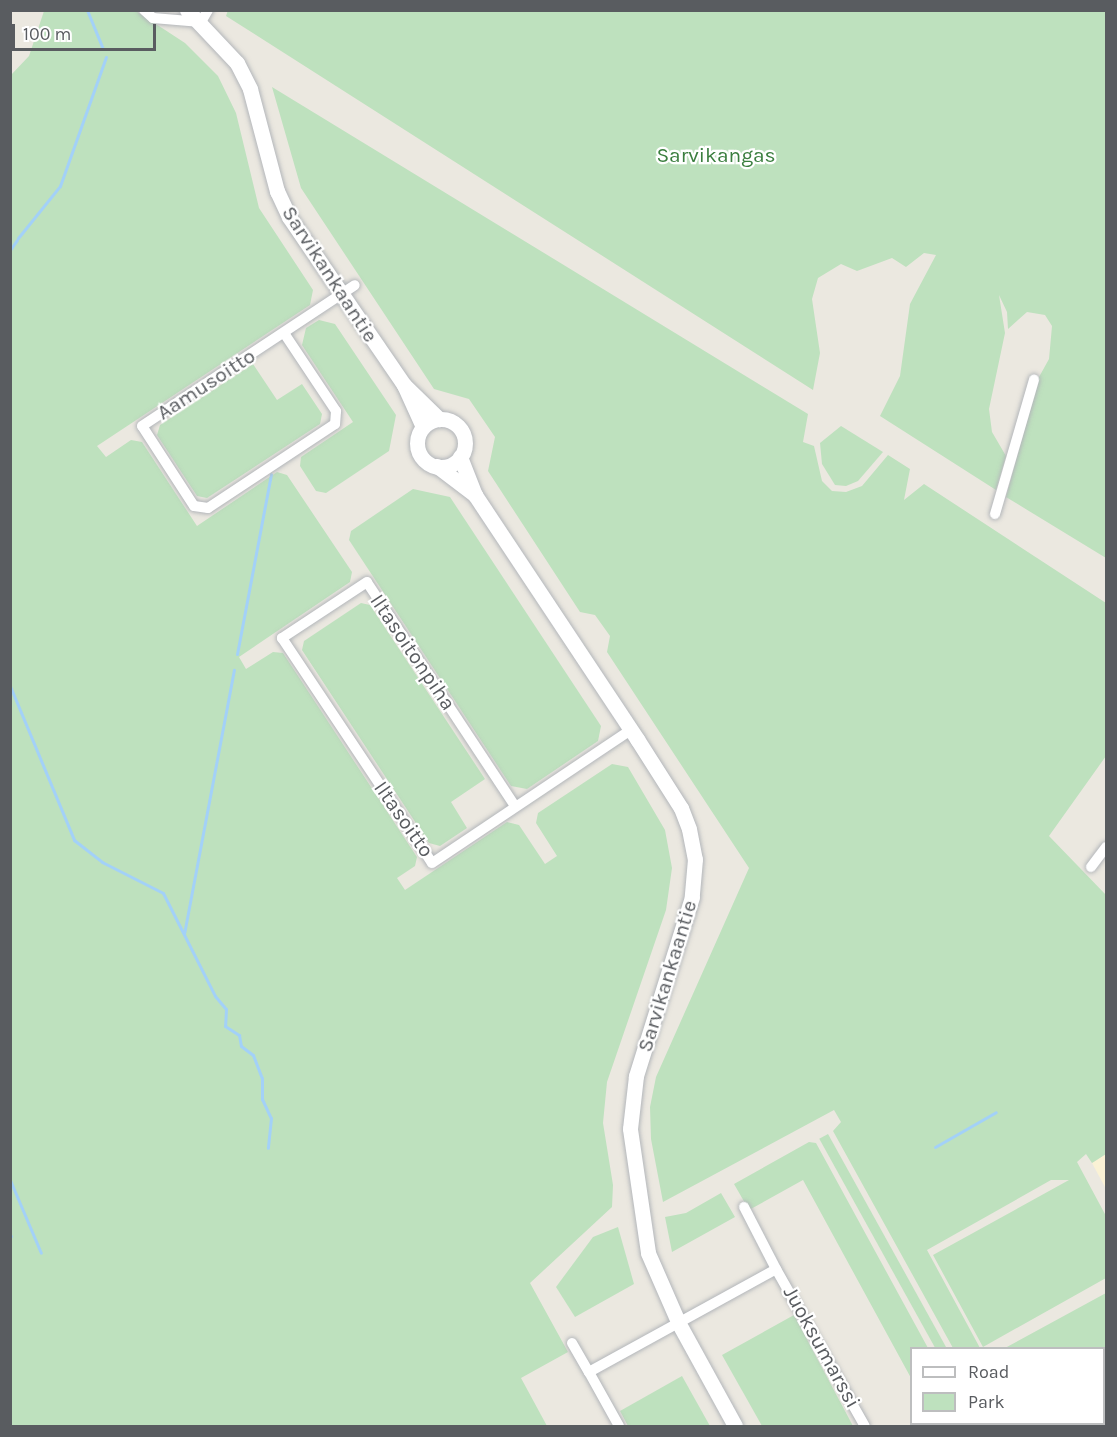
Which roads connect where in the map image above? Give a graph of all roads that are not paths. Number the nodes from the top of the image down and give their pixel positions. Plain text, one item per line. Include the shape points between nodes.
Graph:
1 (144, 10) edge
2 (187, 10) edge
3 (205, 16) edge
4 (355, 285) dead end
5 (342, 294) junction
6 (284, 333) junction
7 (1034, 380) dead end
8 (404, 385) junction
9 (439, 419) junction
10 (423, 427) junction
11 (460, 457) junction
12 (437, 466) junction
13 (475, 495) junction
14 (994, 514) dead end
15 (282, 638) joint
16 (631, 730) junction
17 (515, 806) junction
18 (1107, 847) edge
19 (1091, 867) dead end
20 (744, 1207) dead end
21 (776, 1269) junction
22 (679, 1324) junction
23 (572, 1344) dead end
24 (589, 1372) junction
25 (619, 1426) edge
26 (735, 1426) edge
27 (865, 1426) edge

1 - 3 street via 153,18
2 - 3 street, Sarvikankaantie
3 - 5 street, Sarvikankaantie via 250,89 277,191
4 - 5 street, Aamusoitto
5 - 6 street, Aamusoitto
5 - 8 street, Sarvikankaantie
6 - 6 street, Aamusoitto via 142,426 194,506 201,509 335,424 336,411
7 - 14 street
8 - 9 street, Sarvikankaantie
8 - 10 street, Sarvikankaantie
9 - 10 street
9 - 11 street, Sarvikankaantie via 448,420 462,431
10 - 12 street, Sarvikankaantie via 418,434 418,451
11 - 12 street via 450,465
11 - 13 street, Sarvikankaantie
12 - 13 street, Sarvikankaantie
13 - 16 street, Sarvikankaantie
15 - 17 street, Iltasoitonpiha via 367,582
15 - 17 street, Iltasoitto via 432,863
16 - 17 street, Iltasoitto
16 - 22 street, Sarvikankaantie via 681,808 694,859 691,904 636,1076 630,1129 648,1253
18 - 19 street
20 - 21 street, Juoksumarssi
21 - 22 street, Juoksumarssi
21 - 27 street, Juoksumarssi
22 - 24 street, Juoksumarssi
22 - 26 street, Sarvikankaantie
23 - 24 street
24 - 25 street

